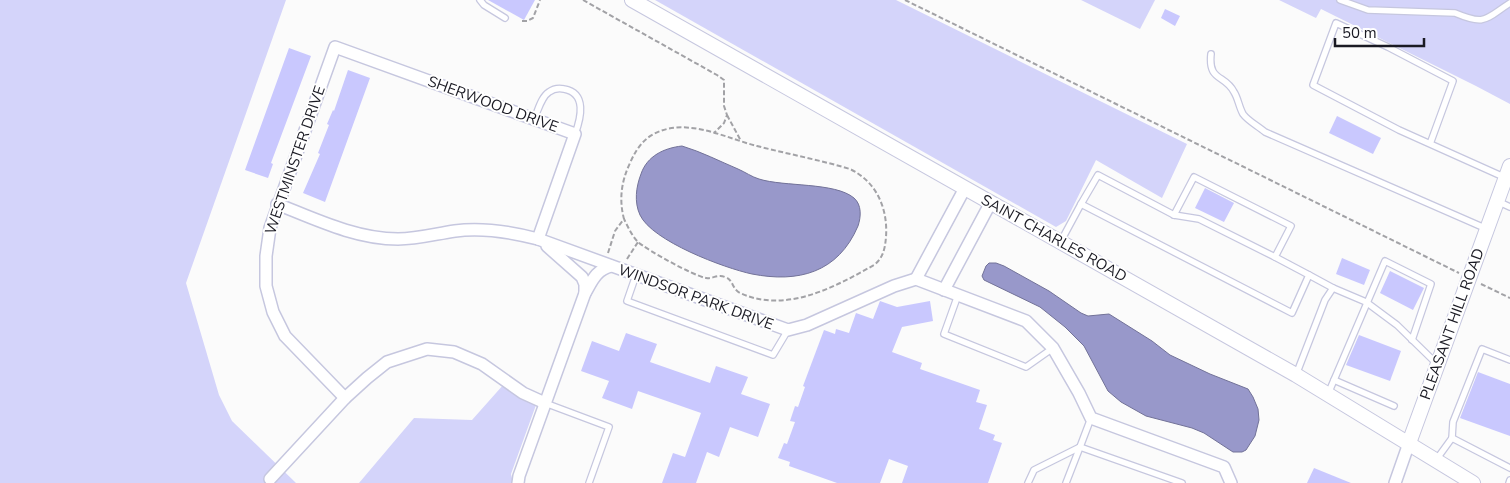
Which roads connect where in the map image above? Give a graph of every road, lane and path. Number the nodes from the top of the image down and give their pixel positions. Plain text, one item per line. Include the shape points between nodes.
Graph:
1 (480, 0) edge
2 (540, 0) edge
3 (583, 0) edge
4 (632, 0) edge
5 (905, 0) edge
6 (1340, 0) edge
7 (1510, 3) edge
8 (505, 18) dead end
9 (522, 21) dead end
10 (335, 46) joint
11 (1211, 54) dead end
12 (727, 115) junction
13 (534, 119) junction
14 (714, 133) junction
15 (575, 134) junction
16 (741, 142) junction
17 (1430, 144) junction
18 (1508, 172) edge
19 (965, 188) junction
20 (1497, 201) junction
21 (991, 202) junction
22 (277, 204) junction
23 (1082, 204) junction
24 (1510, 207) edge
25 (1174, 215) junction
26 (624, 220) junction
27 (1487, 229) junction
28 (538, 239) junction
29 (638, 242) junction
30 (1061, 242) junction
31 (1275, 256) junction
32 (609, 261) junction
33 (625, 263) dead end
34 (636, 275) junction
35 (1309, 275) junction
36 (1463, 275) dead end
37 (916, 280) junction
38 (1479, 283) dead end
39 (1333, 288) junction
40 (944, 290) junction
41 (585, 293) junction
42 (958, 295) junction
43 (1510, 298) edge
44 (1366, 302) junction
45 (788, 330) junction
46 (1412, 340) junction
47 (1053, 348) junction
48 (1510, 360) edge
49 (1437, 364) junction
50 (1296, 375) junction
51 (1334, 380) junction
52 (1328, 394) junction
53 (345, 398) junction
54 (545, 403) junction
55 (1394, 406) dead end
56 (1091, 418) junction
57 (1452, 438) junction
58 (1409, 443) junction
59 (1080, 447) junction
60 (1436, 460) junction
61 (1510, 468) edge
62 (270, 479) dead end
63 (518, 483) edge
64 (589, 483) edge
65 (1028, 483) edge
66 (1066, 483) edge
67 (1182, 483) edge
68 (1231, 483) edge
69 (1394, 483) edge
70 (1472, 483) edge

1 - 8 lane
2 - 9 path via 533,18
3 - 12 path via 724,80
4 - 19 street, SAINT CHARLES ROAD
5 - 36 path
6 - 7 lane via 1368,10 1455,13 1481,20
10 - 13 street, SHERWOOD DRIVE
10 - 22 street, WESTMINSTER DRIVE
11 - 27 lane via 1214,75 1234,90 1243,114 1265,132
12 - 14 path
12 - 16 path
13 - 15 street, SHERWOOD DRIVE
13 - 15 lane via 550,91 557,88 570,90 580,101
14 - 16 path
14 - 26 path via 682,127 646,138 632,158 623,183 621,207
15 - 28 street, SHERWOOD DRIVE
16 - 29 path via 862,174 885,210 886,244 880,261 811,295 765,298 737,291 726,277 708,278 692,273
17 - 17 lane via 1313,85 1336,23 1453,81
17 - 18 lane
18 - 20 street, PLEASANT HILL ROAD
19 - 21 street, SAINT CHARLES ROAD
19 - 37 street
20 - 24 lane
20 - 27 street, PLEASANT HILL ROAD
21 - 30 street, SAINT CHARLES ROAD
21 - 40 street
22 - 28 street via 371,238 419,238 474,230
22 - 53 street, WESTMINSTER DRIVE via 266,256 266,286 273,312 285,336
23 - 25 lane via 1098,175
23 - 30 lane
23 - 35 lane via 1292,313
25 - 31 lane via 1199,219
25 - 31 lane via 1194,177 1291,226
26 - 29 path
26 - 32 path via 615,231
27 - 49 street, PLEASANT HILL ROAD
28 - 32 street
28 - 41 street via 582,277
29 - 33 path
30 - 50 street, SAINT CHARLES ROAD
31 - 35 lane
32 - 34 street, WINDSOR PARK DRIVE
32 - 41 street, WINDSOR PARK DRIVE via 596,274
34 - 45 street, WINDSOR PARK DRIVE
34 - 45 lane via 627,301 774,355
35 - 39 lane
37 - 40 street
37 - 45 street, WINDSOR PARK DRIVE
38 - 43 path
39 - 44 lane
39 - 50 lane via 1325,300
40 - 42 street
41 - 54 street, WINDSOR PARK DRIVE
42 - 47 street via 1026,321
42 - 47 lane via 944,334 1026,367
44 - 46 lane
44 - 46 lane via 1385,261 1431,284
44 - 51 lane
46 - 49 lane
47 - 56 street
48 - 57 lane via 1482,349 1453,422
49 - 58 street, PLEASANT HILL ROAD
50 - 52 street, SAINT CHARLES ROAD
51 - 52 lane
51 - 55 lane
52 - 58 street, SAINT CHARLES ROAD
53 - 54 street via 387,362 426,349 454,352 482,364 523,393
53 - 62 street
54 - 63 street, WINDSOR PARK DRIVE
54 - 64 lane via 610,426
56 - 59 lane
56 - 68 street via 1224,467
57 - 60 lane
57 - 61 lane
58 - 60 street, SAINT CHARLES ROAD
58 - 69 street, PLEASANT HILL ROAD
59 - 65 lane via 1034,470
59 - 66 lane
59 - 67 lane
60 - 70 street, SAINT CHARLES ROAD

